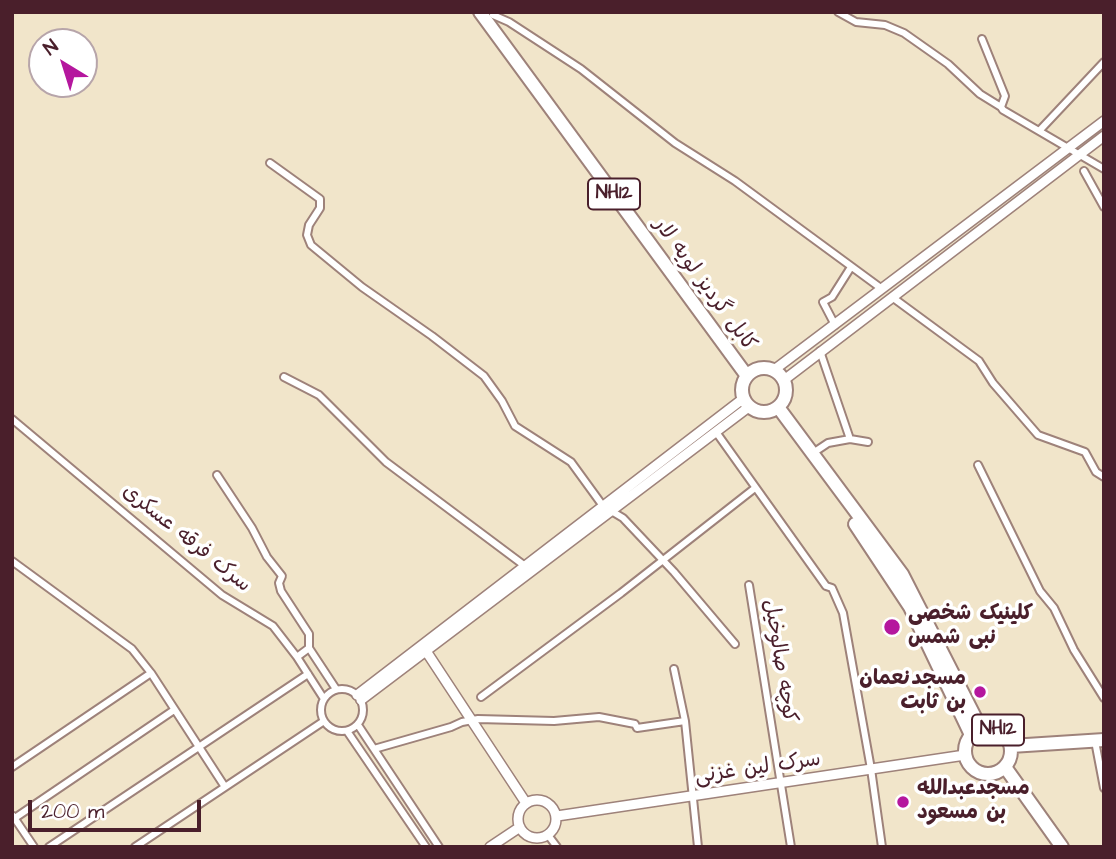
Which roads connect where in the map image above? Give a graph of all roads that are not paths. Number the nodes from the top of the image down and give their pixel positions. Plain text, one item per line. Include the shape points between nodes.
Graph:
1 (838, 12) edge
2 (488, 13) edge
3 (982, 38) dead end
4 (1104, 62) edge
5 (1001, 107) junction
6 (1104, 121) edge
7 (1040, 130) junction
8 (1104, 136) edge
9 (1068, 148) junction
10 (1078, 155) junction
11 (270, 163) dead end
12 (1104, 169) edge
13 (1084, 172) dead end
14 (1104, 207) edge
15 (851, 267) junction
16 (882, 289) junction
17 (892, 297) junction
18 (835, 325) junction
19 (820, 351) junction
20 (774, 370) junction
21 (750, 374) junction
22 (284, 377) dead end
23 (784, 380) junction
24 (747, 402) junction
25 (775, 409) junction
26 (12, 419) edge
27 (716, 432) junction
28 (850, 439) junction
29 (868, 442) dead end
30 (813, 453) junction
31 (978, 465) dead end
32 (216, 475) dead end
33 (1104, 477) edge
34 (755, 488) junction
35 (607, 508) junction
36 (663, 560) junction
37 (12, 561) edge
38 (525, 566) junction
39 (750, 585) dead end
40 (735, 644) dead end
41 (310, 648) junction
42 (426, 651) junction
43 (297, 657) junction
44 (674, 669) dead end
45 (151, 673) junction
46 (308, 674) junction
47 (336, 690) junction
48 (359, 697) junction
49 (481, 697) dead end
50 (1104, 698) edge
51 (324, 699) junction
52 (174, 710) junction
53 (471, 720) junction
54 (324, 721) junction
55 (685, 721) junction
56 (358, 725) junction
57 (348, 731) junction
58 (976, 732) junction
59 (1099, 740) edge
60 (1011, 746) junction
61 (199, 747) junction
62 (374, 749) junction
63 (965, 755) junction
64 (12, 767) edge
65 (871, 769) junction
66 (1002, 769) junction
67 (781, 784) junction
68 (225, 787) junction
69 (1104, 788) edge
70 (692, 796) junction
71 (526, 803) junction
72 (557, 816) junction
73 (13, 818) edge
74 (520, 827) junction
75 (548, 835) junction
76 (34, 847) edge
77 (49, 847) edge
78 (135, 847) edge
79 (426, 847) edge
80 (439, 847) edge
81 (490, 847) edge
82 (557, 847) edge
83 (698, 847) edge
84 (791, 847) edge
85 (882, 847) edge
86 (1052, 847) edge
87 (1062, 847) edge

1 - 5 street via 856,22 885,25 904,33
2 - 15 street via 581,69 675,143
2 - 21 highway, کابل گردیز لویه لار / NH12
3 - 5 street via 1005,96
4 - 7 street
5 - 7 street
6 - 9 street
7 - 9 street
8 - 10 street
9 - 10 street
9 - 16 street
10 - 12 street
10 - 17 street
11 - 35 street via 320,199 307,235 312,245 484,376 515,426 571,462
13 - 14 street
15 - 16 street
15 - 18 street via 832,297 823,302
16 - 18 street
17 - 19 street
17 - 33 street via 979,361 1038,435 1085,452
18 - 20 street
19 - 23 street
19 - 28 street
20 - 21 highway
20 - 23 highway
21 - 24 highway via 742,390
22 - 38 street via 319,395 386,461
23 - 25 highway via 786,394
24 - 25 highway via 758,411
24 - 27 street
24 - 35 street
25 - 30 highway, NH12
25 - 58 highway, NH12 via 910,607
26 - 43 street, سرک فرقه عسکری via 222,595 274,626
27 - 34 street
27 - 35 street
28 - 29 street
28 - 30 street via 828,443
30 - 58 highway, NH12 via 902,573
31 - 50 street via 1040,591
32 - 41 street via 282,576 281,591 309,634
34 - 36 street
34 - 65 street via 836,596
35 - 36 street via 623,518
35 - 38 street
35 - 42 street
36 - 40 street
36 - 49 street
37 - 45 street via 132,649
38 - 48 street
39 - 67 street, کوچه صالوخیل
41 - 43 street
41 - 47 street
42 - 48 street
42 - 53 street
43 - 46 street, سرک فرقه عسکری
44 - 55 street
45 - 52 street
45 - 64 street
46 - 51 street, سرک فرقه عسکری
46 - 61 street
47 - 48 street via 347,689
47 - 51 street
48 - 56 street via 363,713
51 - 54 street via 320,709
52 - 61 street
52 - 73 street
53 - 55 street via 599,717 637,727
53 - 62 street
53 - 71 street
54 - 57 street via 335,731
54 - 68 street
55 - 70 street
56 - 57 street
56 - 62 street
57 - 79 street
58 - 60 highway, NH12 via 998,730
58 - 63 highway, NH12
59 - 60 highway
59 - 69 street
60 - 66 highway, NH12
61 - 68 street
61 - 77 street
62 - 80 street
63 - 65 street, سرک لین غزنی
63 - 66 highway, NH12 via 978,771 992,774
65 - 67 street, سرک لین غزنی
65 - 85 street
66 - 86 highway, NH12
66 - 87 highway, NH12
67 - 70 street, سرک لین غزنی
67 - 84 street, کوچه صالوخیل
68 - 78 street
70 - 72 street, سرک لین غزنی
70 - 83 street
71 - 72 street via 545,801
71 - 74 street via 518,814
72 - 75 street
73 - 76 street
74 - 75 street via 536,838
74 - 81 street
75 - 82 street

